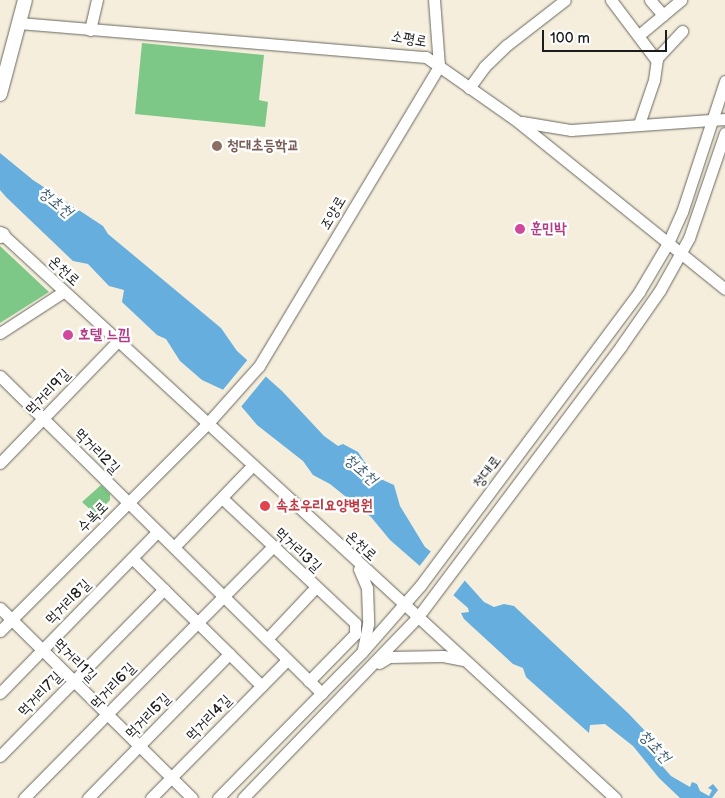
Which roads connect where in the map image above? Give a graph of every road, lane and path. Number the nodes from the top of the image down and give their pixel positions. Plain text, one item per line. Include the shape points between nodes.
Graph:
1 (16, 0) edge
2 (25, 0) edge
3 (97, 0) edge
4 (434, 0) edge
5 (565, 0) edge
6 (611, 0) edge
7 (650, 0) edge
8 (681, 0) edge
9 (663, 15) junction
10 (14, 22) junction
11 (90, 30) junction
12 (682, 31) dead end
13 (639, 35) junction
14 (0, 58) edge
15 (657, 61) junction
16 (439, 66) junction
17 (725, 81) edge
18 (469, 88) junction
19 (0, 94) edge
20 (719, 119) edge
21 (517, 121) junction
22 (639, 124) junction
23 (725, 134) edge
24 (1, 234) edge
25 (668, 243) junction
26 (681, 254) junction
27 (725, 289) edge
28 (63, 292) junction
29 (0, 333) edge
30 (118, 341) junction
31 (0, 376) edge
32 (43, 419) junction
33 (208, 423) junction
34 (0, 463) edge
35 (253, 464) junction
36 (222, 498) junction
37 (128, 503) junction
38 (157, 532) junction
39 (273, 546) junction
40 (174, 547) junction
41 (342, 548) junction
42 (132, 558) junction
43 (316, 587) junction
44 (164, 589) junction
45 (223, 595) junction
46 (404, 605) junction
47 (0, 608) edge
48 (417, 618) junction
49 (12, 620) junction
50 (197, 622) junction
51 (0, 631) edge
52 (267, 639) junction
53 (42, 649) junction
54 (362, 652) junction
55 (229, 654) junction
56 (287, 660) junction
57 (464, 660) junction
58 (373, 666) junction
59 (74, 681) junction
60 (309, 681) junction
61 (262, 686) junction
62 (0, 692) edge
63 (322, 693) junction
64 (107, 713) junction
65 (139, 746) junction
66 (0, 756) edge
67 (172, 777) junction
68 (24, 798) edge
69 (88, 798) edge
70 (151, 798) edge
71 (192, 798) edge
72 (218, 798) edge
73 (242, 798) edge
74 (615, 798) edge

1 - 10 main road
2 - 10 main road
3 - 11 street
4 - 16 street
5 - 18 street via 507,45 484,67
6 - 13 street
7 - 9 street
8 - 9 street
9 - 13 street
10 - 11 street, 소평로
10 - 14 main road
10 - 19 main road
11 - 16 street, 소평로 via 418,54
12 - 15 street
13 - 15 street
15 - 22 street
16 - 18 street, 소평로
16 - 33 street, 조양로 via 266,354
17 - 20 street, 청대로
18 - 21 street, 소평로
20 - 22 street
20 - 25 street, 청대로
21 - 22 street via 571,130
21 - 25 street, 소평로
23 - 26 street via 702,206
24 - 28 street, 온천로
25 - 26 street, 소평로
25 - 46 street, 청대로 via 623,314
26 - 27 street, 소평로
26 - 48 street via 643,316
28 - 29 street
28 - 30 street, 온천로
30 - 32 street, 먹거리9길
30 - 33 street, 온천로
31 - 32 street, 먹거리2길
32 - 34 street, 먹거리9길
32 - 37 street, 먹거리2길
33 - 35 street, 온천로
33 - 37 street, 수복로
35 - 36 street
35 - 41 street, 온천로
36 - 39 street, 먹거리3길
36 - 40 street
37 - 38 street, 먹거리2길
37 - 49 street, 수복로
38 - 40 street, 먹거리2길
38 - 42 street, 먹거리8길
39 - 43 street, 먹거리3길
39 - 45 street
40 - 45 street, 먹거리2길
41 - 46 street, 온천로
41 - 54 street via 364,575 367,588 368,624
42 - 44 street
42 - 53 street, 먹거리8길
43 - 52 street
43 - 60 street, 먹거리3길 via 355,623 355,634
44 - 50 street
44 - 59 street, 먹거리7길
45 - 50 street, 먹거리6길
45 - 52 street, 먹거리2길
46 - 48 street, 온천로
46 - 54 street, 청대로
47 - 49 street, 먹거리1길
48 - 57 street, 온천로
48 - 58 street
49 - 51 street, 수복로
49 - 53 street, 먹거리1길
50 - 55 street
50 - 64 street, 먹거리6길
52 - 56 street, 먹거리2길
53 - 59 street, 먹거리1길
53 - 62 street, 먹거리8길
54 - 63 street, 청대로
55 - 61 street
55 - 65 street, 먹거리5길
56 - 60 street, 먹거리2길
56 - 61 street, 먹거리4길
57 - 58 street via 443,656 389,657
57 - 74 street, 온천로
58 - 73 street
59 - 64 street, 먹거리1길
59 - 66 street, 먹거리7길
60 - 63 street, 먹거리2길
61 - 67 street, 먹거리4길
63 - 72 street, 청대로
64 - 65 street, 먹거리1길
64 - 68 street, 먹거리6길
65 - 67 street, 먹거리1길
65 - 69 street, 먹거리5길
67 - 70 street, 먹거리4길
67 - 71 street, 먹거리1길

